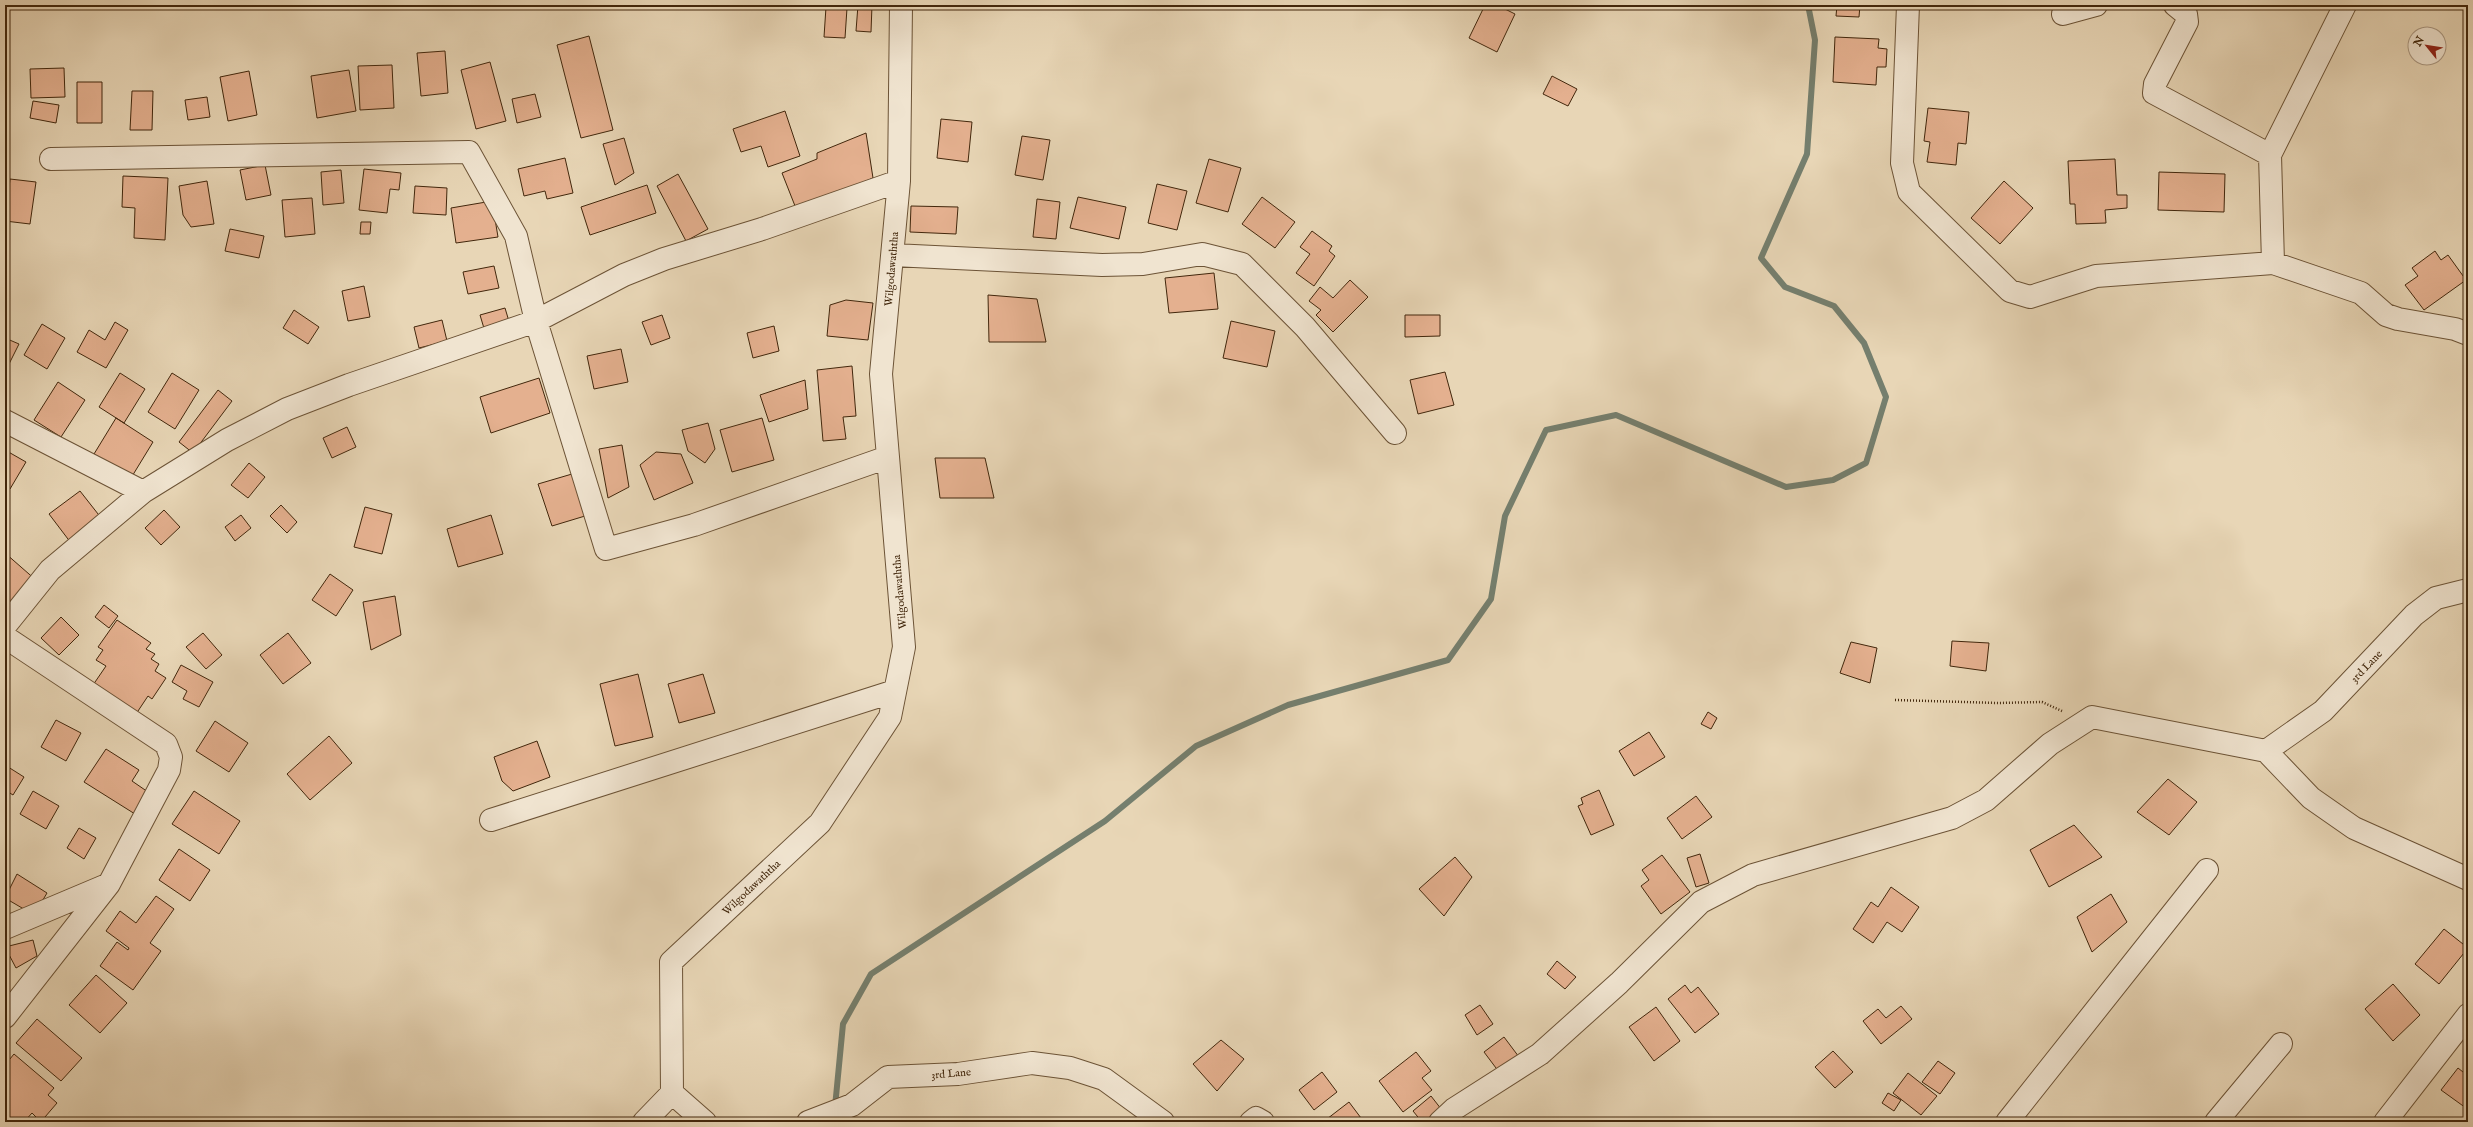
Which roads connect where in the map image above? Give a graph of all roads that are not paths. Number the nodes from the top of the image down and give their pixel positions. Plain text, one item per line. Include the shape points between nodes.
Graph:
1 (901, 5) edge
2 (1908, 5) edge
3 (2096, 5) edge
4 (2175, 5) edge
5 (2345, 5) edge
6 (2063, 14) dead end
7 (2270, 155) junction
8 (51, 158) dead end
9 (899, 181) junction
10 (893, 255) junction
11 (2273, 263) junction
12 (536, 321) junction
13 (2468, 334) edge
14 (5, 421) edge
15 (1395, 433) dead end
16 (888, 457) junction
17 (143, 492) junction
18 (2468, 590) edge
19 (5, 626) edge
20 (5, 637) edge
21 (895, 692) junction
22 (2266, 751) junction
23 (491, 820) dead end
24 (2207, 870) dead end
25 (2468, 879) edge
26 (109, 884) junction
27 (5, 928) edge
28 (2468, 1015) edge
29 (5, 1017) edge
30 (2281, 1044) dead end
31 (672, 1093) junction
32 (644, 1122) edge
33 (705, 1122) edge
34 (808, 1122) edge
35 (1163, 1122) edge
36 (1251, 1122) edge
37 (1263, 1122) edge
38 (1440, 1122) edge
39 (2007, 1122) edge
40 (2216, 1122) edge
41 (2385, 1122) edge

1 - 9 street, Wilgodawaththa
2 - 11 street via 1902,163 1909,192 2010,291 2030,297 2096,276
3 - 6 street
4 - 7 street via 2186,14 2187,22 2155,84 2154,93
5 - 7 street
7 - 11 street
8 - 12 street via 469,152 516,236
9 - 10 street, Wilgodawaththa
9 - 12 street via 762,229 664,259 624,275
10 - 15 street via 1102,265 1143,264 1202,254 1242,264 1305,327
10 - 16 street, Wilgodawaththa via 881,374
11 - 13 street via 2361,293 2386,315
12 - 16 street via 606,549 694,525
12 - 17 street via 287,409 227,440
14 - 17 street
16 - 21 street, Wilgodawaththa via 904,647
17 - 19 street via 50,570
18 - 22 street, 3rd Lane via 2436,598 2414,614 2323,711
20 - 26 street via 166,744 171,757 169,770
21 - 23 street
21 - 31 street, Wilgodawaththa via 890,717 820,823 671,962
22 - 25 street via 2311,798 2354,828
22 - 38 street via 2092,717 2050,744 1986,800 1952,818 1753,875 1701,902 1619,983 1540,1054 1454,1109
24 - 39 street
26 - 27 street
26 - 29 street
28 - 41 street
30 - 40 street
31 - 32 street
31 - 33 street
34 - 35 street, 3rd Lane via 852,1104 888,1077 958,1074 1032,1063 1070,1068 1104,1079
36 - 37 street via 1256,1118

